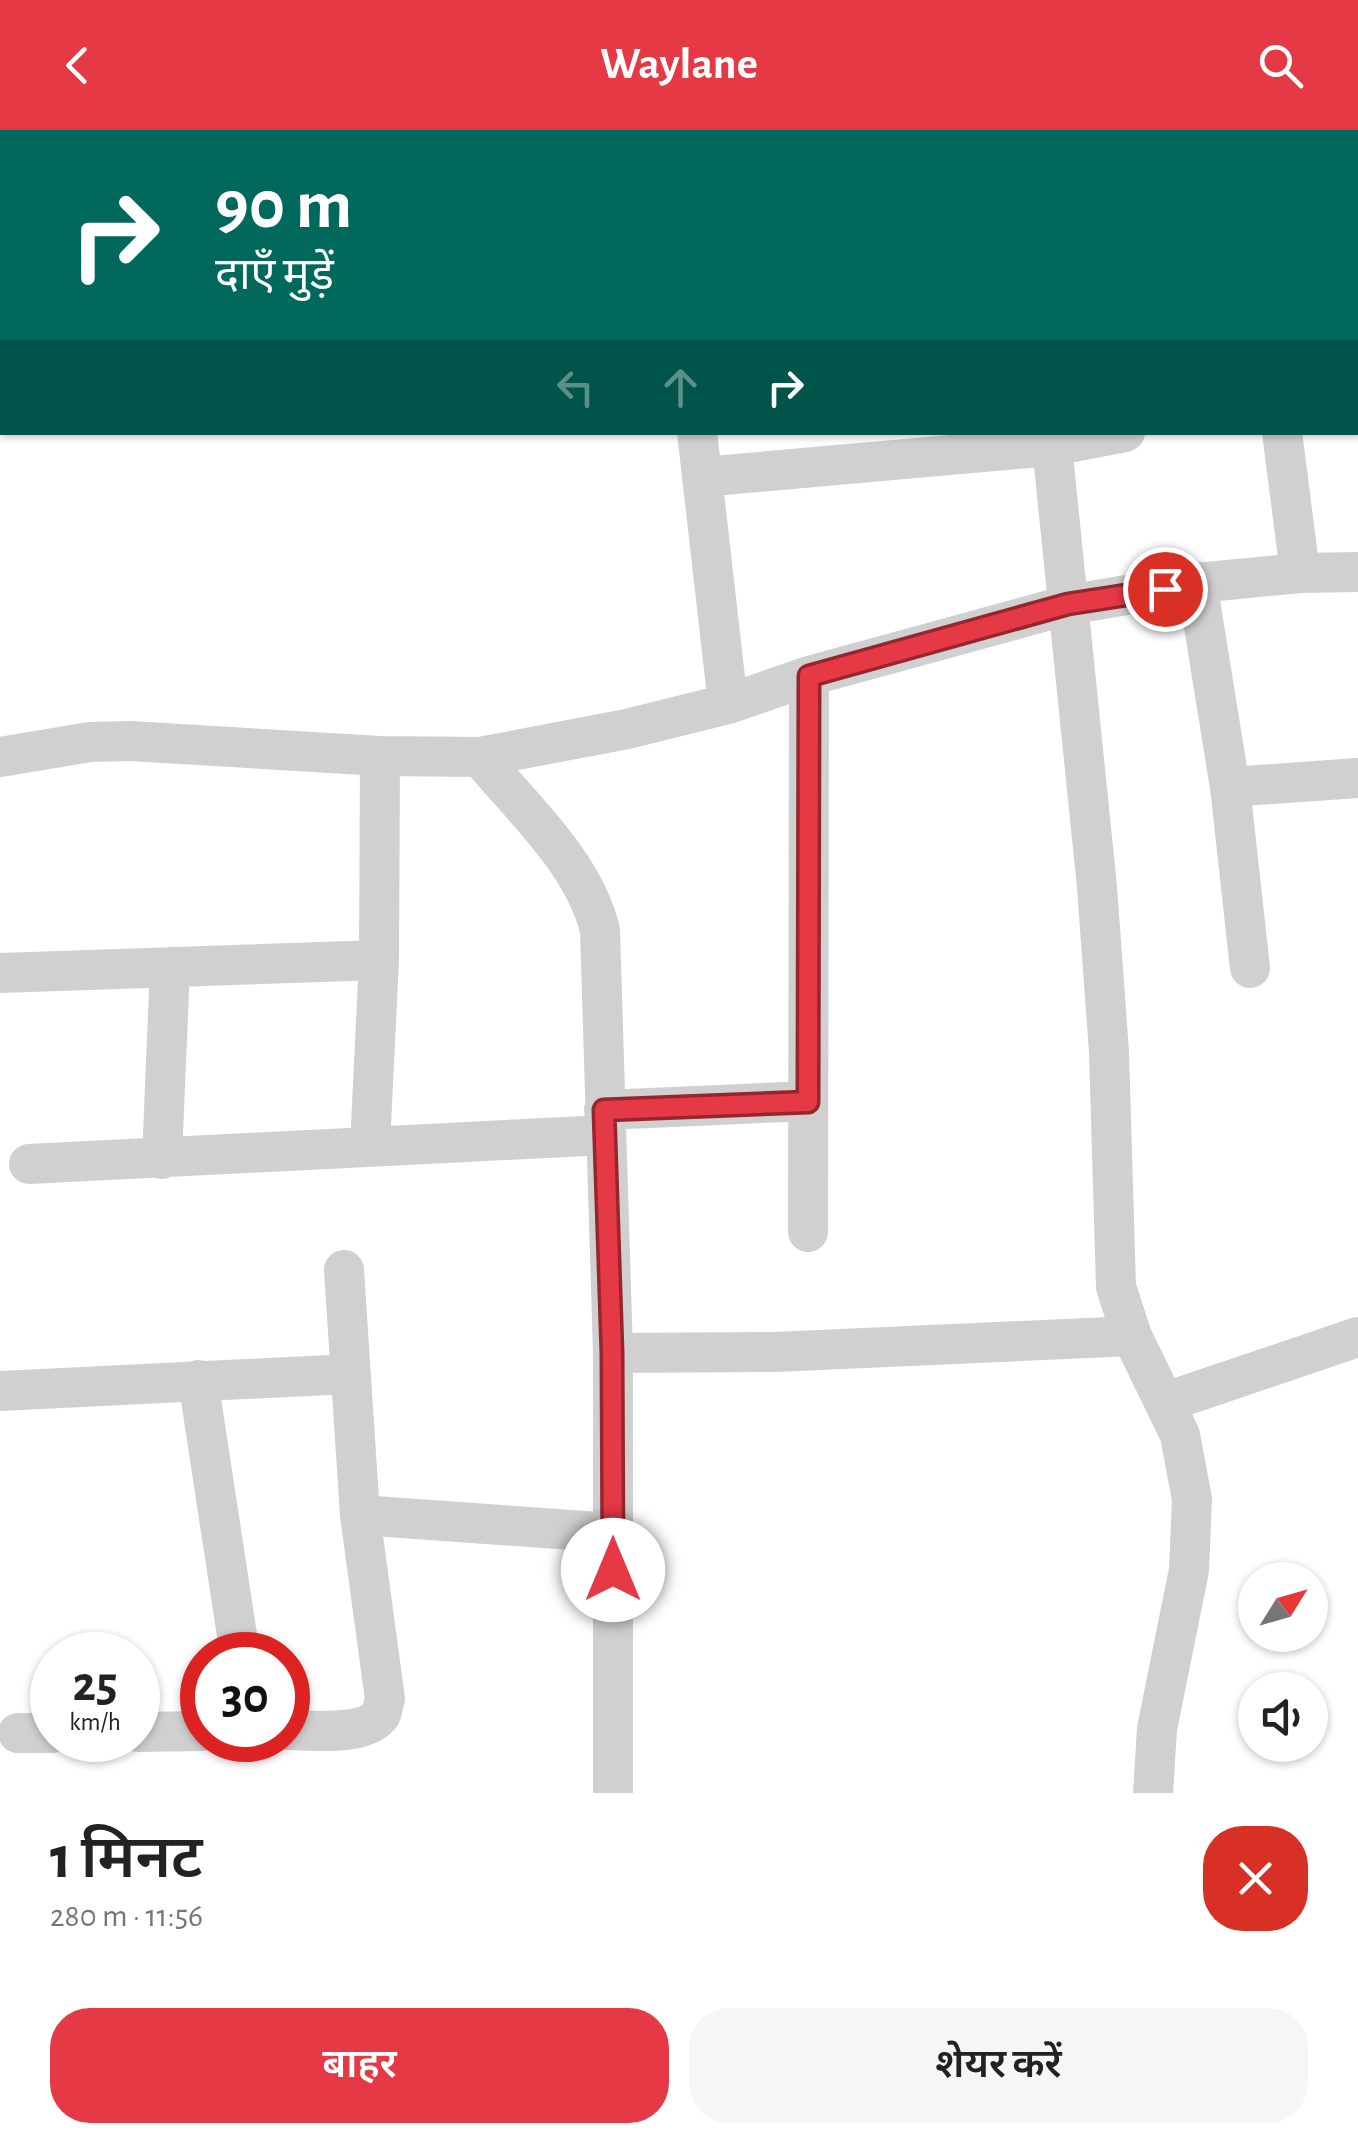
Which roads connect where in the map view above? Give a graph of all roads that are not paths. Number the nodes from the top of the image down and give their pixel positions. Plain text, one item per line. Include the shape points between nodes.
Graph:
1 (697, 435) edge
2 (1110, 435) edge
3 (1282, 435) edge
4 (1052, 446) junction
5 (702, 476) junction
6 (1358, 572) edge
7 (1300, 573) junction
8 (1197, 584) junction
9 (1068, 604) junction
10 (809, 676) junction
11 (728, 704) junction
12 (380, 756) junction
13 (0, 757) edge
14 (480, 758) junction
15 (1358, 778) edge
16 (1230, 788) junction
17 (379, 960) junction
18 (170, 966) junction
19 (1250, 968) dead end
20 (2, 973) edge
21 (808, 1102) junction
22 (604, 1123) junction
23 (370, 1146) junction
24 (162, 1159) junction
25 (29, 1164) dead end
26 (808, 1232) dead end
27 (344, 1270) dead end
28 (1132, 1336) junction
29 (1358, 1337) edge
30 (612, 1353) junction
31 (351, 1374) junction
32 (198, 1380) junction
33 (0, 1391) edge
34 (1166, 1402) junction
35 (360, 1515) junction
36 (613, 1533) junction
37 (236, 1632) edge
38 (310, 1730) edge
39 (613, 1793) edge
40 (1153, 1793) edge

1 - 5 street
2 - 4 street
3 - 7 street
4 - 5 street
4 - 9 street
5 - 11 street
6 - 7 street
7 - 8 street
8 - 9 street
8 - 16 street
9 - 10 street
9 - 28 street via 1108,1033 1116,1286
10 - 11 street
10 - 21 street
11 - 14 street
12 - 13 street via 90,742
12 - 14 street
12 - 17 street
14 - 22 street via 593,902 600,930
15 - 16 street
16 - 19 street
17 - 18 street
17 - 23 street
18 - 20 street
18 - 24 street
21 - 22 street
21 - 26 street
22 - 23 street
22 - 30 street
23 - 24 street
24 - 25 street
27 - 31 street
28 - 30 street
28 - 34 street
29 - 34 street
30 - 36 street
31 - 32 street
31 - 35 street
32 - 33 street
32 - 37 street
34 - 40 street via 1192,1498 1189,1570 1157,1729
35 - 36 street
35 - 38 street via 385,1698 368,1725
36 - 39 street

